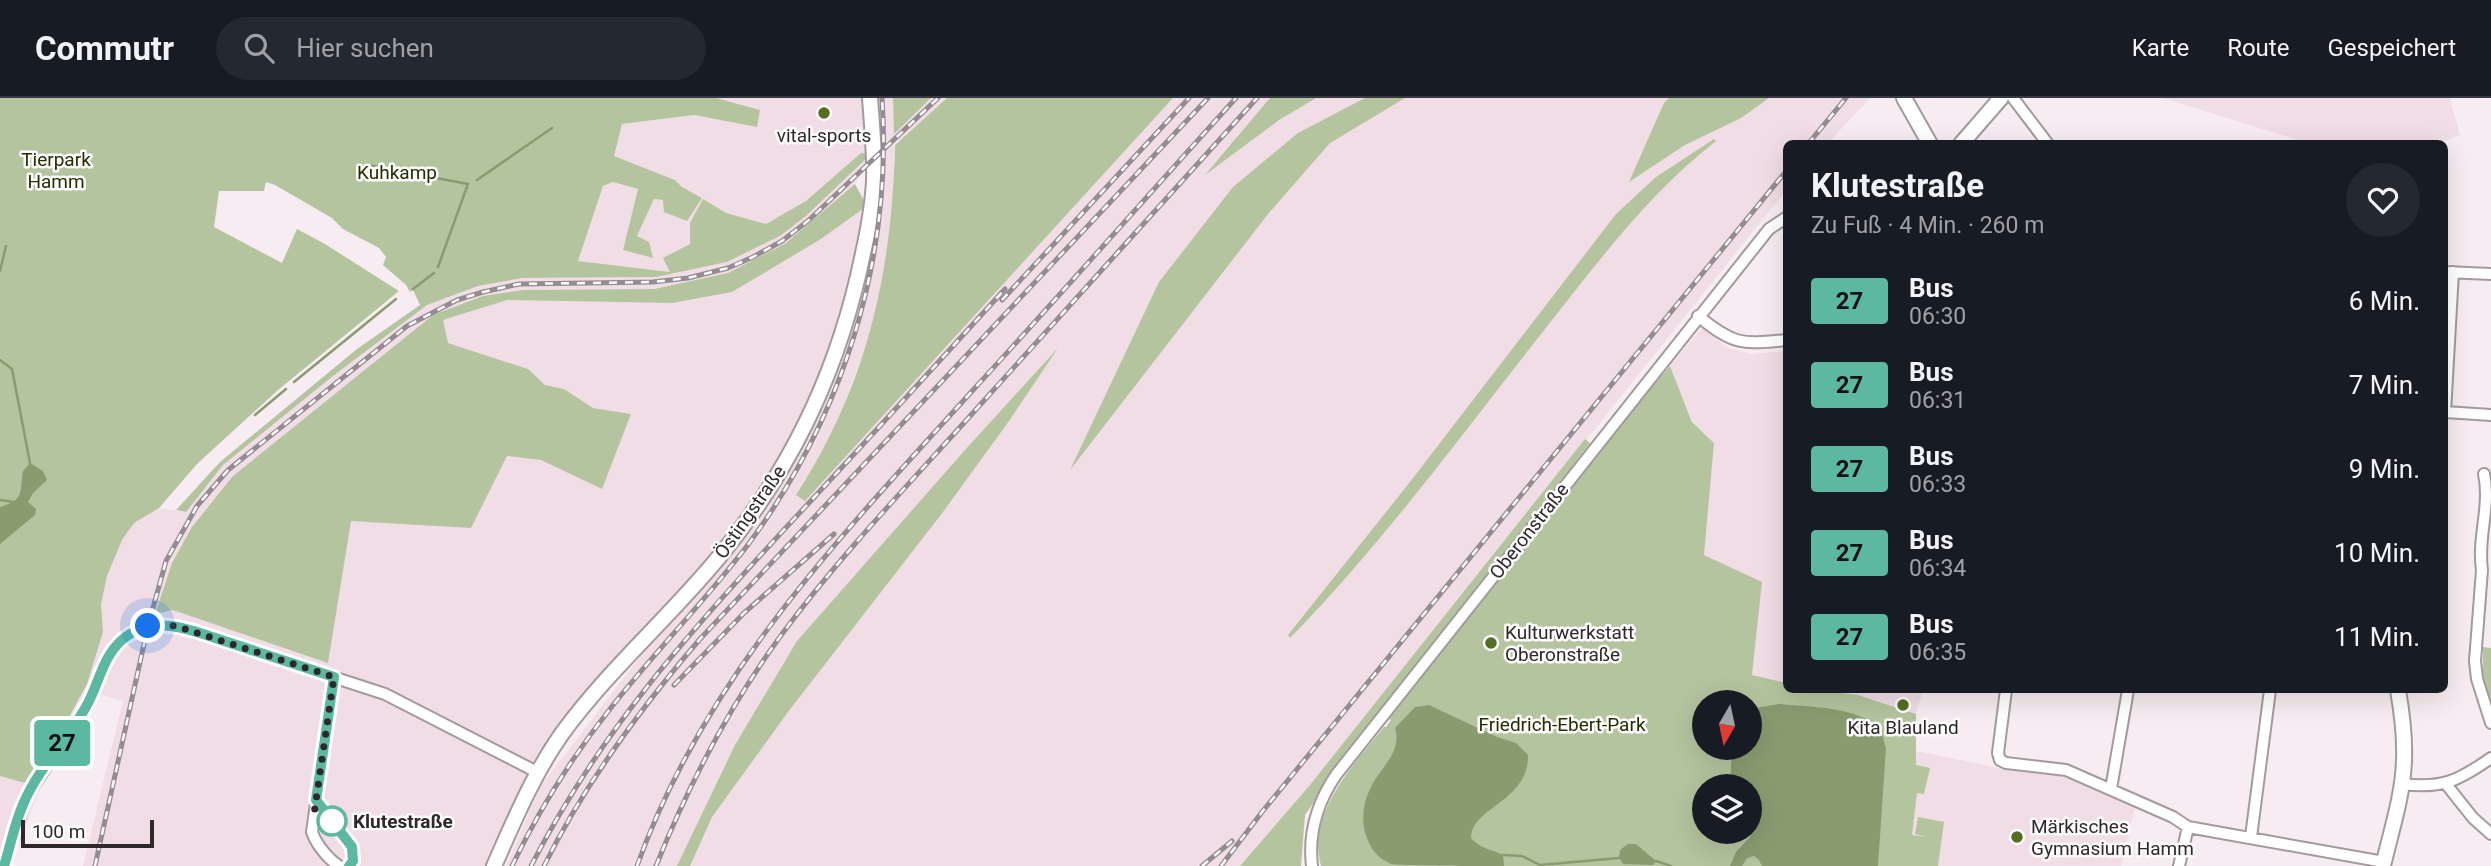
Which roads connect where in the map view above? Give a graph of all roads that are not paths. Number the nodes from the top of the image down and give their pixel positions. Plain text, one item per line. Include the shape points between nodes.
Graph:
1 (870, 98) edge
2 (1904, 98) edge
3 (2001, 98) edge
4 (2013, 98) edge
5 (1928, 140) edge
6 (1965, 140) edge
7 (2045, 140) edge
8 (1783, 220) edge
9 (2449, 272) edge
10 (2491, 274) edge
11 (2448, 307) edge
12 (1699, 316) junction
13 (1783, 340) edge
14 (2448, 412) edge
15 (2491, 415) edge
16 (2484, 474) dead end
17 (2486, 540) edge
18 (334, 677) junction
19 (2006, 693) edge
20 (2127, 693) edge
21 (2270, 693) edge
22 (2398, 693) edge
23 (2491, 723) edge
24 (2491, 758) edge
25 (537, 772) junction
26 (2402, 784) junction
27 (2446, 784) junction
28 (2111, 789) junction
29 (316, 800) junction
30 (2188, 827) junction
31 (2491, 834) edge
32 (2251, 837) junction
33 (2384, 864) edge
34 (4, 866) edge
35 (339, 866) edge
36 (348, 866) edge
37 (494, 866) edge
38 (1312, 866) edge
39 (2179, 866) edge

1 - 25 street, Östingstraße via 874,183 866,245 838,347 800,439 721,555 620,663
2 - 5 street
3 - 6 street
4 - 7 street
8 - 12 street, Oberonstraße via 1769,229
9 - 10 street
9 - 11 street
12 - 13 street via 1734,341
12 - 38 street, Oberonstraße via 1336,775 1314,821
14 - 15 street
16 - 17 street
17 - 23 street via 2475,661
18 - 25 street via 385,695
18 - 29 street
18 - 34 street via 176,626 148,626 128,635 107,657 83,712 29,792
19 - 28 street via 2000,760 2066,770
20 - 28 street
21 - 32 street
22 - 26 street
24 - 27 street
25 - 37 street, Östingstraße
26 - 27 street
26 - 33 street
27 - 31 street
28 - 30 street
29 - 35 street via 313,835
29 - 36 street via 352,847 353,861
30 - 32 street
30 - 39 street
32 - 33 street

